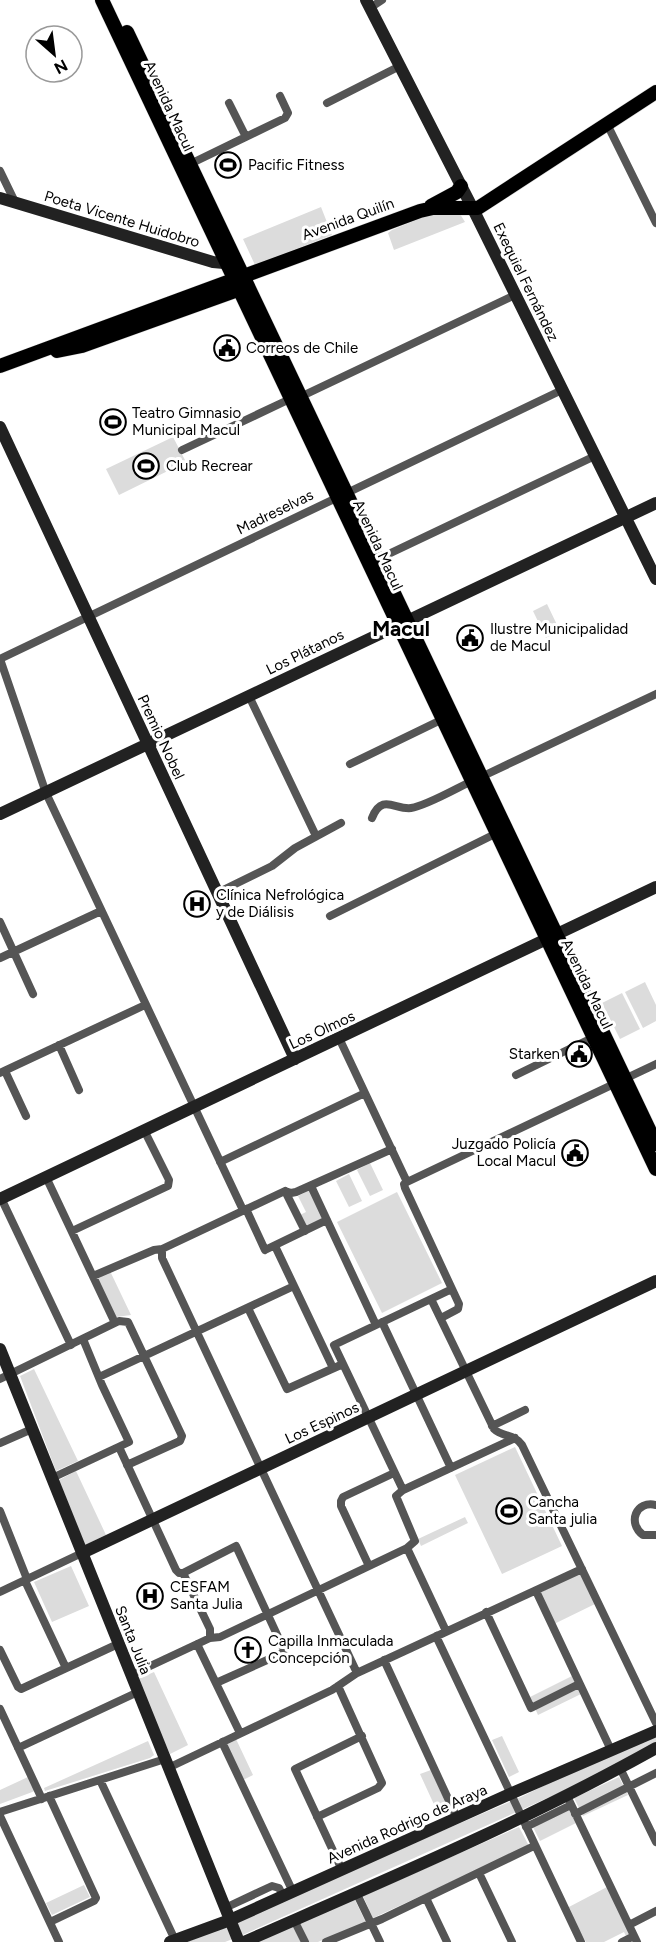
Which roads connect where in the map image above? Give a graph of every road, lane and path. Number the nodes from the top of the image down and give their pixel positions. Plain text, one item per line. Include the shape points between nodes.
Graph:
1 (382, 0) edge
2 (109, 1) edge
3 (368, 4) edge
4 (400, 66) junction
5 (656, 92) edge
6 (280, 96) dead end
7 (229, 103) dead end
8 (327, 103) dead end
9 (607, 124) junction
10 (246, 137) junction
11 (190, 164) junction
12 (0, 171) edge
13 (461, 186) junction
14 (0, 198) edge
15 (15, 202) junction
16 (426, 209) junction
17 (473, 209) junction
18 (656, 223) edge
19 (235, 274) junction
20 (515, 295) junction
21 (0, 366) edge
22 (562, 390) junction
23 (295, 398) junction
24 (0, 427) edge
25 (182, 450) dead end
26 (595, 456) junction
27 (341, 495) junction
28 (656, 503) edge
29 (626, 518) junction
30 (378, 559) junction
31 (656, 579) edge
32 (88, 616) junction
33 (402, 623) junction
34 (0, 659) edge
35 (656, 694) edge
36 (249, 696) junction
37 (443, 719) junction
38 (148, 744) junction
39 (350, 764) dead end
40 (476, 779) junction
41 (46, 793) junction
42 (0, 813) edge
43 (372, 818) dead end
44 (341, 823) dead end
45 (501, 831) junction
46 (316, 836) junction
47 (656, 887) edge
48 (217, 893) junction
49 (101, 910) junction
50 (330, 916) dead end
51 (0, 922) edge
52 (552, 937) junction
53 (14, 952) junction
54 (0, 958) edge
55 (33, 994) dead end
56 (145, 1005) junction
57 (594, 1037) junction
58 (339, 1038) junction
59 (59, 1046) junction
60 (295, 1059) junction
61 (656, 1064) edge
62 (3, 1072) edge
63 (516, 1074) dead end
64 (620, 1081) junction
65 (79, 1090) dead end
66 (365, 1093) junction
67 (193, 1107) junction
68 (26, 1116) dead end
69 (144, 1130) junction
70 (656, 1144) edge
71 (392, 1149) junction
72 (220, 1162) junction
73 (656, 1170) edge
74 (46, 1177) junction
75 (407, 1182) junction
76 (311, 1186) junction
77 (285, 1191) junction
78 (0, 1199) edge
79 (244, 1209) junction
80 (327, 1220) junction
81 (305, 1231) junction
82 (72, 1232) junction
83 (275, 1246) junction
84 (162, 1249) junction
85 (93, 1276) junction
86 (656, 1281) edge
87 (294, 1286) junction
88 (452, 1289) junction
89 (431, 1299) junction
90 (248, 1308) junction
91 (441, 1318) junction
92 (115, 1323) junction
93 (379, 1323) junction
94 (196, 1332) junction
95 (83, 1339) junction
96 (71, 1345) junction
97 (0, 1349) edge
98 (145, 1356) junction
99 (342, 1364) junction
100 (333, 1368) junction
101 (466, 1371) junction
102 (5, 1377) edge
103 (99, 1377) junction
104 (416, 1395) junction
105 (525, 1410) dead end
106 (368, 1418) junction
107 (492, 1426) junction
108 (32, 1429) junction
109 (515, 1438) junction
110 (0, 1443) edge
111 (119, 1447) junction
112 (127, 1465) junction
113 (450, 1468) junction
114 (261, 1469) junction
115 (394, 1473) junction
116 (52, 1478) junction
117 (403, 1490) junction
118 (656, 1505) edge
119 (0, 1511) edge
120 (153, 1520) junction
121 (656, 1535) edge
122 (407, 1548) junction
123 (82, 1553) junction
124 (369, 1566) junction
125 (582, 1569) junction
126 (183, 1573) junction
127 (27, 1579) junction
128 (318, 1590) junction
129 (536, 1591) junction
130 (0, 1592) edge
131 (486, 1612) junction
132 (267, 1614) junction
133 (446, 1631) junction
134 (436, 1636) junction
135 (210, 1638) junction
136 (118, 1644) junction
137 (197, 1644) junction
138 (0, 1652) edge
139 (384, 1660) junction
140 (66, 1668) junction
141 (357, 1673) junction
142 (131, 1675) junction
143 (216, 1683) junction
144 (579, 1684) junction
145 (338, 1686) junction
146 (138, 1692) junction
147 (0, 1709) edge
148 (656, 1723) edge
149 (656, 1731) edge
150 (240, 1733) junction
151 (362, 1736) junction
152 (222, 1742) junction
153 (18, 1748) junction
154 (656, 1748) edge
155 (610, 1750) junction
156 (166, 1764) junction
157 (620, 1768) junction
158 (656, 1773) edge
159 (100, 1780) junction
160 (630, 1787) junction
161 (510, 1794) junction
162 (46, 1797) junction
163 (571, 1805) junction
164 (0, 1814) edge
165 (317, 1817) junction
166 (457, 1818) junction
167 (523, 1823) junction
168 (656, 1842) edge
169 (534, 1846) junction
170 (342, 1870) junction
171 (479, 1873) junction
172 (356, 1892) junction
173 (288, 1894) junction
174 (426, 1898) junction
175 (225, 1908) junction
176 (656, 1911) edge
177 (230, 1920) junction
178 (294, 1920) junction
179 (50, 1922) junction
180 (371, 1923) junction
181 (629, 1925) junction
182 (636, 1939) edge
183 (172, 1941) edge
184 (59, 1942) edge
185 (239, 1942) edge
186 (244, 1942) edge
187 (305, 1942) edge
188 (326, 1942) edge
189 (380, 1942) edge
190 (447, 1942) edge
191 (512, 1942) edge
192 (580, 1942) edge
193 (622, 1942) edge

1 - 3 street
2 - 11 main road, Avenida Macul
2 - 19 main road, Avenida Macul
3 - 4 street, Exequiel Fernández
4 - 8 street
4 - 13 street, Exequiel Fernández
5 - 9 main road
6 - 10 street via 288,113 286,117
7 - 10 street
9 - 17 main road
9 - 18 street
10 - 11 street
11 - 19 main road, Avenida Macul
12 - 15 street
13 - 16 main road
13 - 17 street, Exequiel Fernández
14 - 15 street, Poeta Vicente Huidobro
15 - 19 street, Poeta Vicente Huidobro
16 - 17 main road, Avenida Quilín
16 - 19 main road, Avenida Quilín
17 - 20 street, Exequiel Fernández
19 - 21 main road, Avenida Quilín via 165,311
19 - 23 main road, Avenida Macul
20 - 22 street, Exequiel Fernández
20 - 23 street
22 - 26 street, Exequiel Fernández
22 - 27 street, Madreselvas
23 - 25 street
23 - 27 main road, Avenida Macul
24 - 32 street, Premio Nobel
26 - 29 street, Exequiel Fernández
26 - 30 street
27 - 30 main road, Avenida Macul
27 - 32 street, Madreselvas
27 - 33 main road, Avenida Macul
28 - 29 street, Los Plátanos
29 - 31 street, Exequiel Fernández
29 - 33 street, Los Plátanos
30 - 33 main road, Avenida Macul
32 - 34 street, Madreselvas
32 - 38 street, Premio Nobel
33 - 36 street, Los Plátanos
33 - 37 main road, Avenida Macul
33 - 40 main road, Avenida Macul
34 - 41 street
35 - 40 street
36 - 38 street, Los Plátanos
36 - 46 street
37 - 39 street
37 - 40 main road, Avenida Macul
38 - 41 street, Los Plátanos
38 - 48 street, Premio Nobel
40 - 43 street via 411,808 380,806
40 - 45 main road, Avenida Macul
41 - 42 street, Los Plátanos
41 - 49 street
44 - 46 street
45 - 50 street
45 - 52 main road, Avenida Macul
46 - 48 street via 272,866
47 - 52 street, Los Olmos
48 - 60 street, Premio Nobel
49 - 53 street
49 - 56 street
51 - 53 street
52 - 57 main road, Avenida Macul
52 - 58 street, Los Olmos
52 - 64 main road, Avenida Macul
53 - 54 street
53 - 55 street
56 - 59 street
56 - 67 street
57 - 63 street
57 - 64 main road, Avenida Macul
58 - 60 street, Los Olmos
58 - 66 street
59 - 62 street
59 - 65 street
60 - 67 street, Los Olmos
61 - 64 street
62 - 68 street
64 - 70 main road, Avenida Macul
64 - 73 main road, Avenida Macul
64 - 75 street
66 - 71 street
66 - 72 street
67 - 69 street, Los Olmos
67 - 72 street
69 - 74 street, Los Olmos
69 - 82 street via 168,1185
71 - 75 street
71 - 76 street
72 - 79 street
74 - 78 street, Los Olmos
74 - 82 street
75 - 88 street via 405,1188
76 - 77 street via 294,1193
76 - 80 street
77 - 79 street
77 - 81 street
78 - 96 street
79 - 83 street via 265,1250
79 - 84 street
80 - 81 street
80 - 93 street
81 - 83 street
82 - 85 street
83 - 87 street
84 - 85 street
84 - 94 street via 162,1258
85 - 92 street
86 - 101 street, Los Espinos
87 - 90 street
87 - 100 street
88 - 89 street
88 - 91 street via 459,1307
89 - 91 street
89 - 93 street
90 - 94 street
90 - 100 street via 287,1389
91 - 101 street
92 - 95 street
92 - 98 street via 129,1323
93 - 99 street via 334,1345
93 - 104 street
94 - 98 street
94 - 114 street
95 - 96 street
95 - 103 street
96 - 102 street
97 - 102 street, Santa Julia
98 - 103 street
98 - 112 street via 182,1438
99 - 100 street
99 - 106 street
101 - 104 street, Los Espinos
101 - 107 street
102 - 108 street, Santa Julia
103 - 111 street via 129,1442
104 - 106 street, Los Espinos
104 - 113 street
105 - 107 street
106 - 114 street, Los Espinos
106 - 115 street
107 - 109 street
108 - 110 street
108 - 116 street, Santa Julia
109 - 113 street
109 - 125 street via 522,1445
111 - 112 street
111 - 116 street
112 - 120 street
113 - 117 street
114 - 120 street, Los Espinos
114 - 128 street
115 - 117 street
115 - 124 street via 340,1501
116 - 123 street, Santa Julia
117 - 122 street via 395,1498 415,1541
118 - 121 street via 639,1508 634,1519 643,1535
119 - 127 street
120 - 123 street, Los Espinos
120 - 126 street via 177,1571
122 - 124 street
122 - 133 street
123 - 127 street, Los Espinos
123 - 136 street, Santa Julia
124 - 128 street
125 - 129 street
125 - 148 street
126 - 132 street via 236,1546
126 - 135 street via 210,1629
127 - 130 street, Los Espinos
127 - 140 street
128 - 132 street
128 - 141 street
129 - 131 street
129 - 144 street
131 - 133 street
131 - 144 street via 531,1708
132 - 135 street
132 - 143 street via 285,1652
133 - 134 street
134 - 139 street
134 - 161 street
135 - 137 street
136 - 140 street
136 - 142 street, Santa Julia
137 - 142 street
137 - 143 street
138 - 140 street via 20,1689
139 - 141 street
139 - 166 street
141 - 145 street
142 - 146 street, Santa Julia
143 - 150 street
144 - 155 street
145 - 150 street
145 - 151 street
146 - 153 street
146 - 156 street, Santa Julia
147 - 153 street
149 - 155 street, Avenida Rodrigo de Araya
150 - 152 street
151 - 165 street via 382,1785
151 - 165 street via 295,1769
152 - 156 street
152 - 173 street
153 - 162 street
154 - 157 street
155 - 161 street, Avenida Rodrigo de Araya
156 - 159 street
156 - 175 street, Santa Julia
157 - 160 street
157 - 163 street
158 - 160 street
159 - 162 street
159 - 183 street
160 - 163 street
160 - 168 street
161 - 166 street, Avenida Rodrigo de Araya
161 - 167 street
162 - 164 street
162 - 179 street via 96,1898
163 - 167 street
163 - 181 street
164 - 179 street
165 - 170 street
166 - 170 street, Avenida Rodrigo de Araya
167 - 169 street
167 - 172 street
169 - 171 street
169 - 192 street
170 - 173 street, Avenida Rodrigo de Araya
171 - 174 street
171 - 191 street
172 - 178 street
172 - 180 street
173 - 175 street via 272,1886
173 - 177 street, Avenida Rodrigo de Araya
174 - 180 street
174 - 190 street
175 - 177 street, Santa Julia
176 - 181 street
177 - 183 street, Avenida Rodrigo de Araya
177 - 185 street, Santa Julia
178 - 186 street
178 - 187 street
179 - 184 street
180 - 188 street
180 - 189 street
181 - 182 street
182 - 193 street

